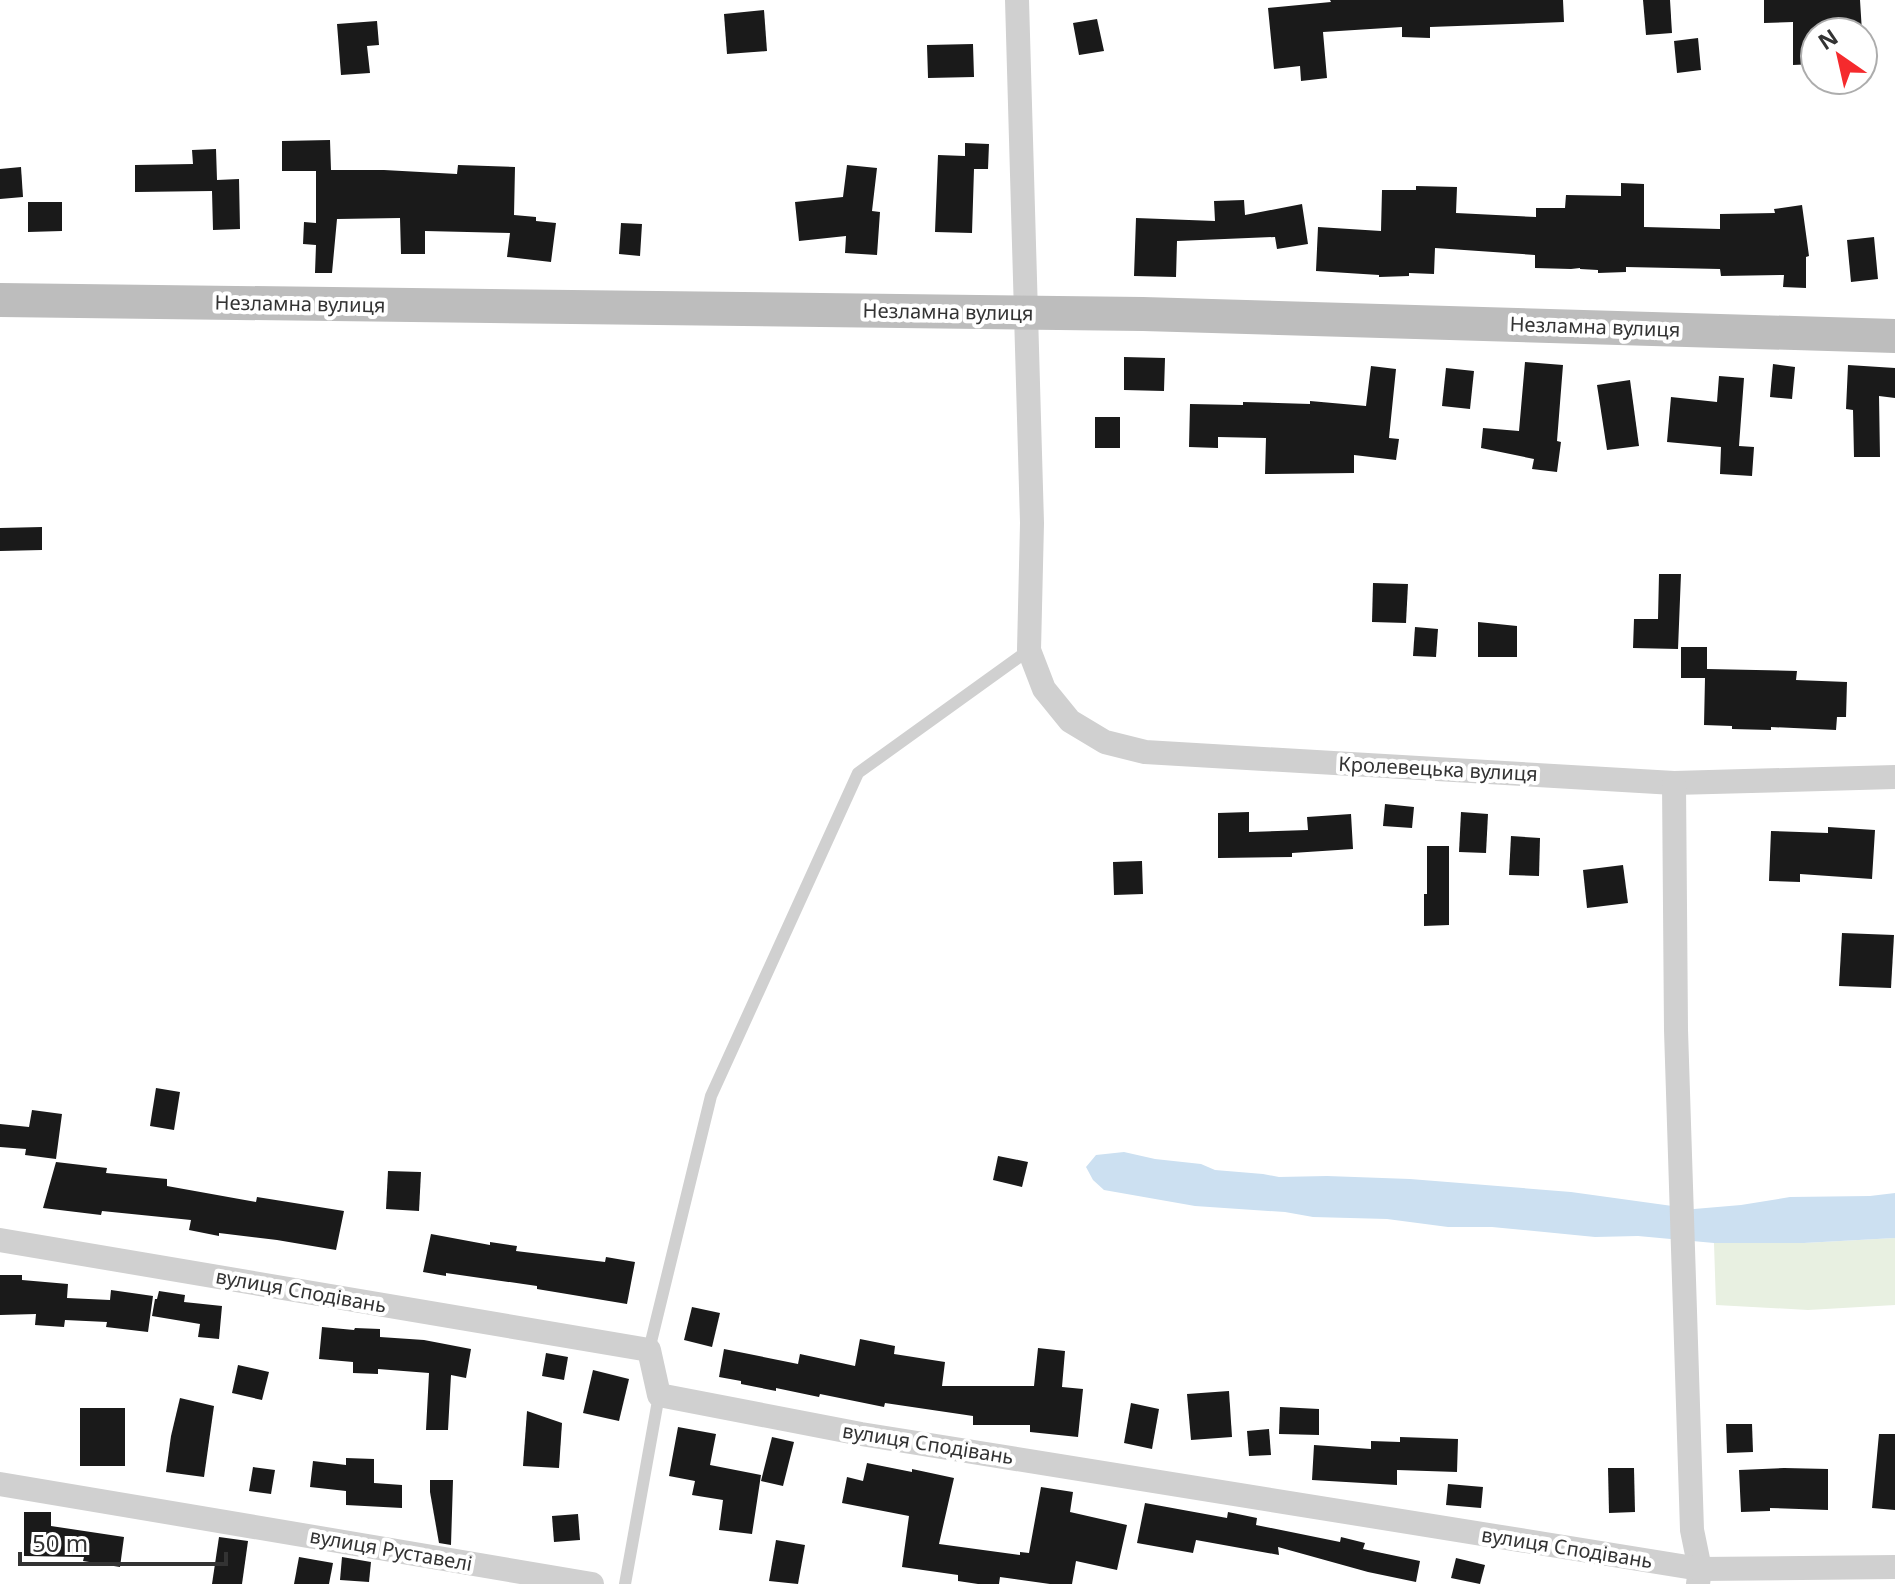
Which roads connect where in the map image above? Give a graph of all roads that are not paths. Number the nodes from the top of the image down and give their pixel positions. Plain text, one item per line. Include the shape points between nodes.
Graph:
1 (1017, 0) edge
2 (0, 300) edge
3 (1026, 313) junction
4 (1895, 336) edge
5 (1029, 650) junction
6 (1895, 777) edge
7 (1674, 783) junction
8 (0, 1240) edge
9 (649, 1350) junction
10 (659, 1395) junction
11 (0, 1484) edge
12 (1895, 1567) edge
13 (1699, 1576) edge
14 (592, 1584) edge
15 (625, 1584) edge

1 - 3 street
2 - 3 street, Незламна вулиця
3 - 4 street, Незламна вулиця
3 - 5 street via 1032,523
5 - 7 street, Кролевецька вулиця via 1044,689 1070,721 1105,742 1145,752
5 - 9 lane via 858,773 711,1096
6 - 7 street, Кролевецька вулиця
7 - 13 street via 1683,1263 1692,1530
8 - 9 street, вулиця Сподівань
9 - 10 street
10 - 13 street, вулиця Сподівань
10 - 15 lane
11 - 14 street, вулиця Руставелі
12 - 13 street, вулиця Сподівань

